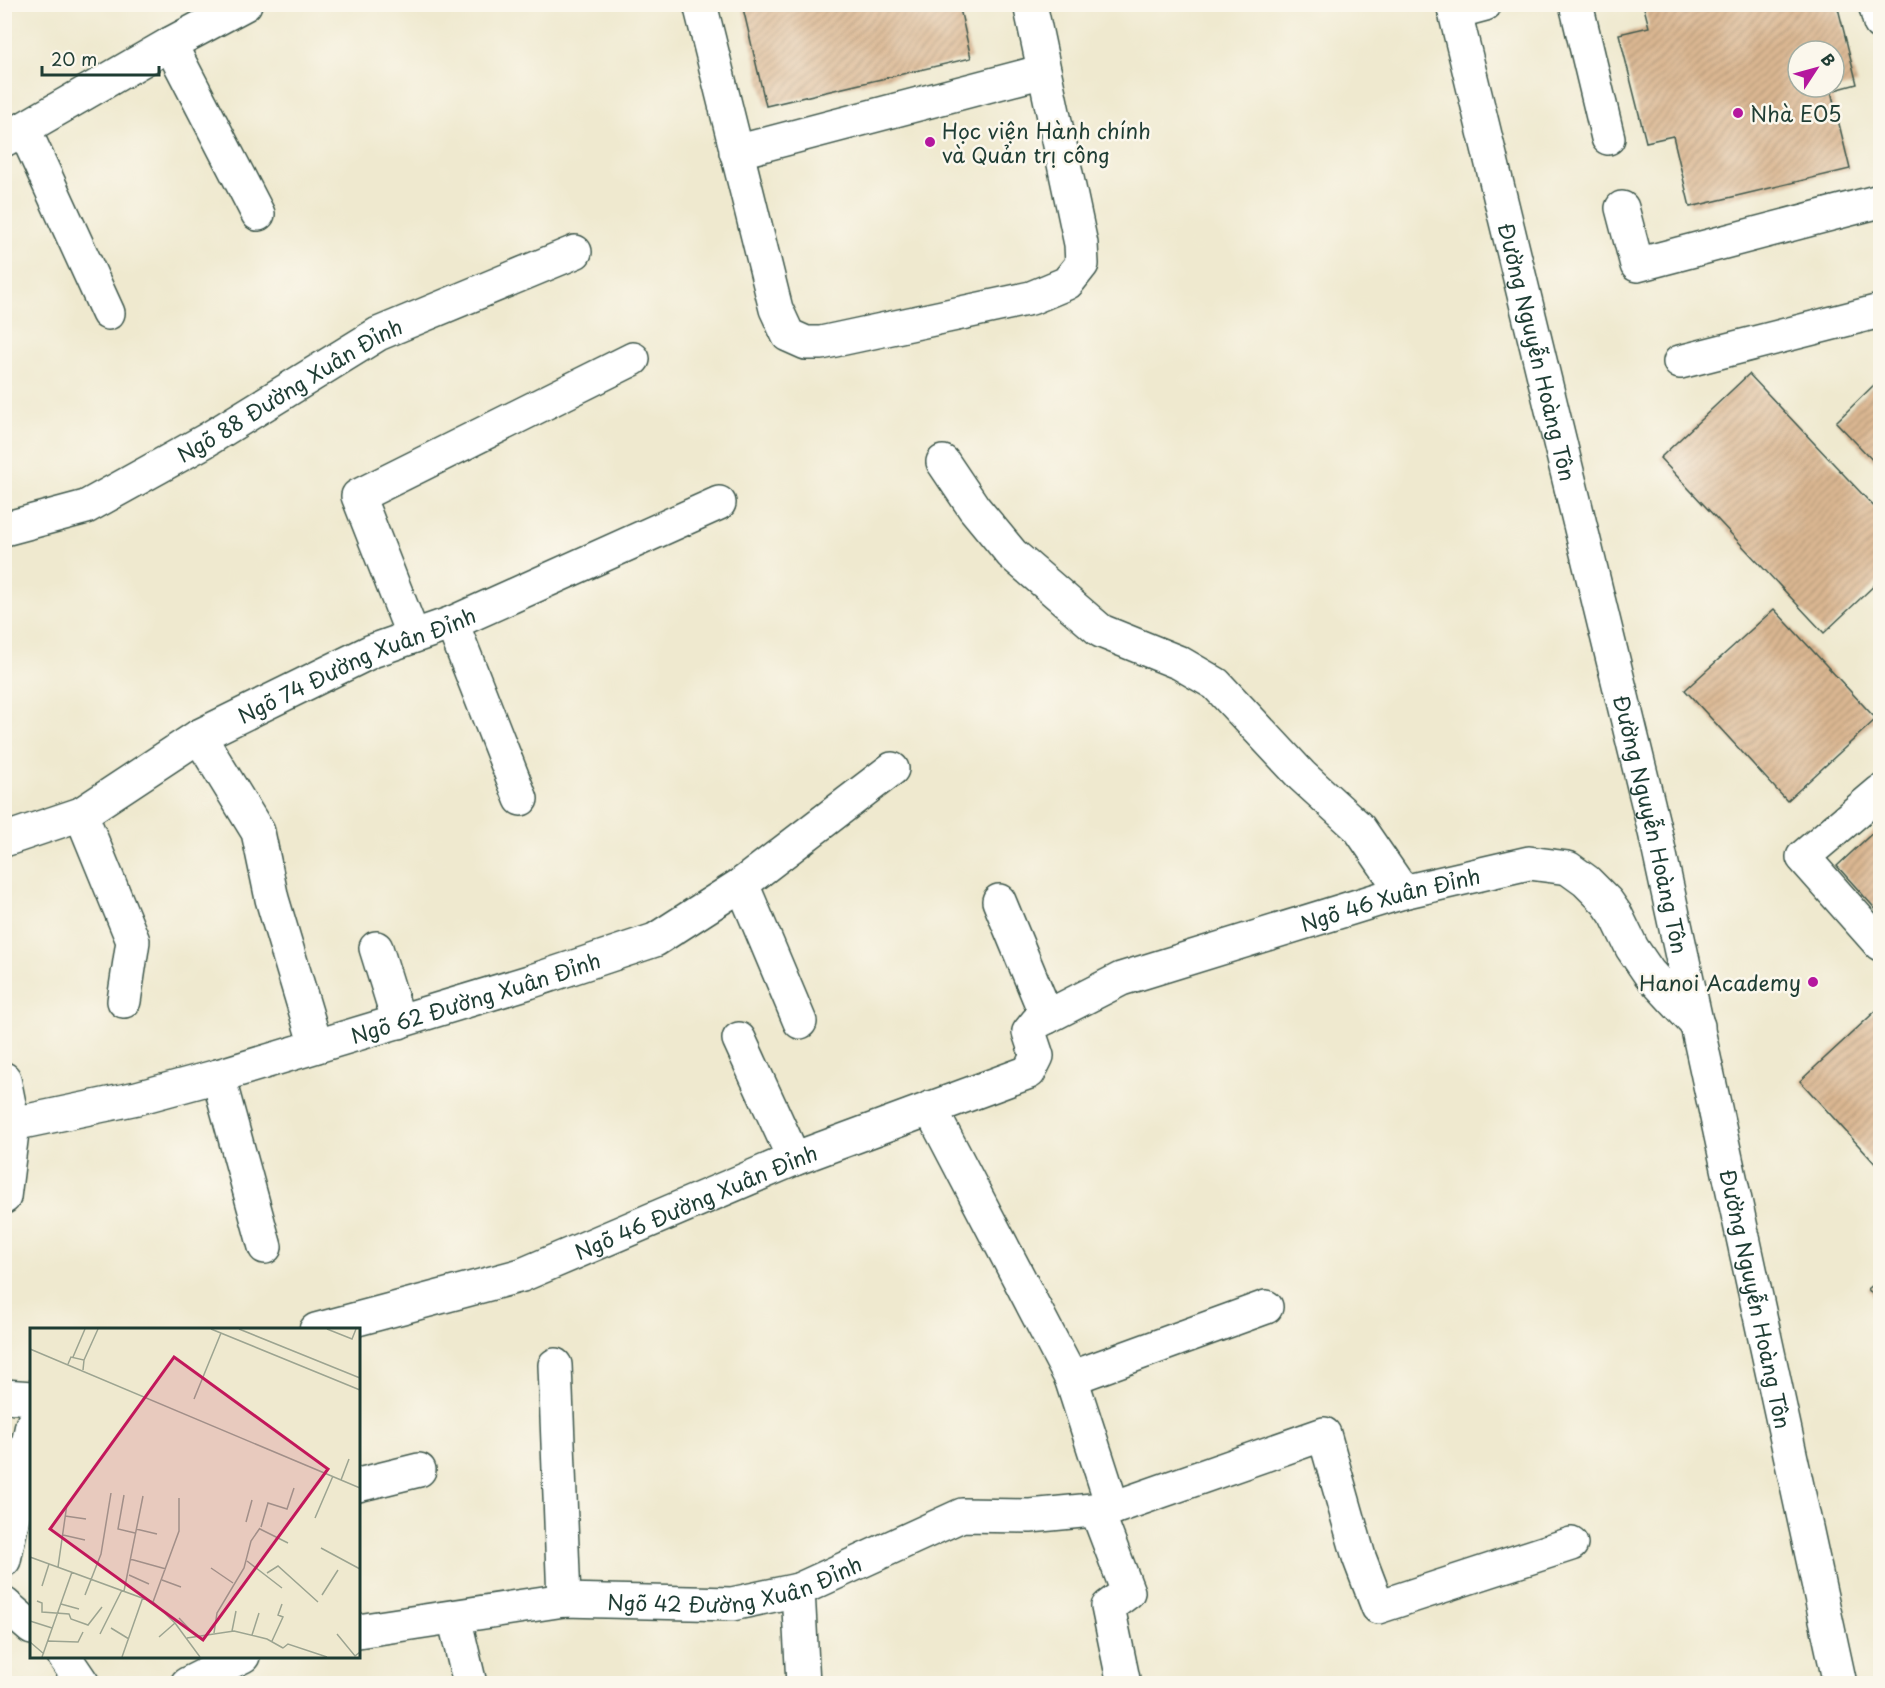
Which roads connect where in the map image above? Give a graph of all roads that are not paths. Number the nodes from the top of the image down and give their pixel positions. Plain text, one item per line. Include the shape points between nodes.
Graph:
1 (244, 4) edge
2 (700, 4) edge
3 (1030, 4) edge
4 (1576, 4) edge
5 (1875, 4) edge
6 (1464, 7) edge
7 (1881, 23) edge
8 (170, 44) junction
9 (1044, 71) junction
10 (14, 134) edge
11 (1608, 138) dead end
12 (736, 152) junction
13 (1881, 201) edge
14 (1622, 208) dead end
15 (258, 214) dead end
16 (575, 252) dead end
17 (1881, 311) edge
18 (108, 313) dead end
19 (633, 359) dead end
20 (1680, 362) dead end
21 (943, 462) dead end
22 (719, 503) dead end
23 (4, 529) edge
24 (452, 622) junction
25 (413, 636) junction
26 (200, 736) junction
27 (892, 769) dead end
28 (1881, 792) edge
29 (521, 799) dead end
30 (81, 814) junction
31 (4, 840) edge
32 (742, 884) junction
33 (1403, 892) junction
34 (999, 901) dead end
35 (1881, 944) edge
36 (376, 948) dead end
37 (124, 1000) dead end
38 (399, 1022) junction
39 (800, 1022) dead end
40 (1038, 1024) junction
41 (1698, 1026) junction
42 (739, 1039) dead end
43 (316, 1046) junction
44 (218, 1076) junction
45 (4, 1079) edge
46 (930, 1108) junction
47 (13, 1125) junction
48 (794, 1159) junction
49 (4, 1197) edge
50 (265, 1247) dead end
51 (1266, 1308) dead end
52 (320, 1328) edge
53 (555, 1365) dead end
54 (1071, 1378) junction
55 (4, 1396) edge
56 (30, 1398) edge
57 (30, 1435) edge
58 (419, 1470) dead end
59 (360, 1485) edge
60 (1104, 1510) junction
61 (1571, 1544) dead end
62 (4, 1560) edge
63 (798, 1590) junction
64 (564, 1600) junction
65 (4, 1604) edge
66 (454, 1617) junction
67 (30, 1626) edge
68 (360, 1631) edge
69 (65, 1658) edge
70 (239, 1658) edge
71 (83, 1683) edge
72 (187, 1683) edge
73 (470, 1683) edge
74 (803, 1683) edge
75 (1124, 1683) edge
76 (1840, 1683) edge

1 - 8 street
2 - 12 street
3 - 9 street
4 - 11 street
5 - 7 street
6 - 41 street, Đường Nguyễn Hoàng Tôn
8 - 10 street
8 - 15 street
9 - 12 street
9 - 12 street via 1082,264 1067,283 1031,298 821,343 806,343 788,335 776,309
10 - 18 street
13 - 14 street via 1637,265
16 - 23 street, Ngõ 88 Đường Xuân Đỉnh via 378,334 205,441 86,507
17 - 20 street
19 - 25 street via 358,496
21 - 33 street via 1012,554 1101,631 1180,663 1216,684 1302,776 1359,828
22 - 24 street, Ngõ 74 Đường Xuân Đỉnh
24 - 25 street, Ngõ 74 Đường Xuân Đỉnh
24 - 29 street
25 - 26 street, Ngõ 74 Đường Xuân Đỉnh via 372,651
26 - 30 street, Ngõ 74 Đường Xuân Đỉnh
26 - 43 street via 258,832 272,899
27 - 32 street, Ngõ 62 Đường Xuân Đỉnh
28 - 35 street via 1803,857
30 - 31 street, Ngõ 74 Đường Xuân Đỉnh
30 - 37 street via 133,941
32 - 38 street, Ngõ 62 Đường Xuân Đỉnh via 655,940
32 - 39 street
33 - 40 street, Ngõ 46 Xuân Đỉnh via 1121,979
33 - 41 street, Ngõ 46 Xuân Đỉnh via 1529,864 1568,868 1607,902 1649,973
34 - 40 street, Ngõ 46 Đường Xuân Đỉnh
36 - 38 street
38 - 43 street, Ngõ 62 Đường Xuân Đỉnh
40 - 46 street, Ngõ 46 Đường Xuân Đỉnh via 1037,1056 1029,1072
41 - 76 street, Đường Nguyễn Hoàng Tôn
42 - 48 street
43 - 44 street, Ngõ 62 Đường Xuân Đỉnh
44 - 47 street, Ngõ 62 Đường Xuân Đỉnh
44 - 50 street
45 - 47 street
46 - 48 street, Ngõ 46 Đường Xuân Đỉnh
46 - 54 street
47 - 49 street
48 - 52 street, Ngõ 46 Đường Xuân Đỉnh via 522,1275
51 - 54 street
53 - 64 street
54 - 60 street
55 - 56 street
57 - 62 street
58 - 59 street
60 - 61 street, Ngõ 42 Đường Xuân Đỉnh via 1324,1434 1359,1557 1378,1607
60 - 63 street, Ngõ 42 Đường Xuân Đỉnh via 1030,1516 962,1515
60 - 75 street via 1128,1592 1108,1607
63 - 64 street, Ngõ 42 Đường Xuân Đỉnh via 732,1604
63 - 74 street
64 - 66 street, Ngõ 42 Đường Xuân Đỉnh
65 - 67 street
66 - 68 street, Ngõ 42 Đường Xuân Đỉnh
66 - 73 street
69 - 71 street
70 - 72 street

